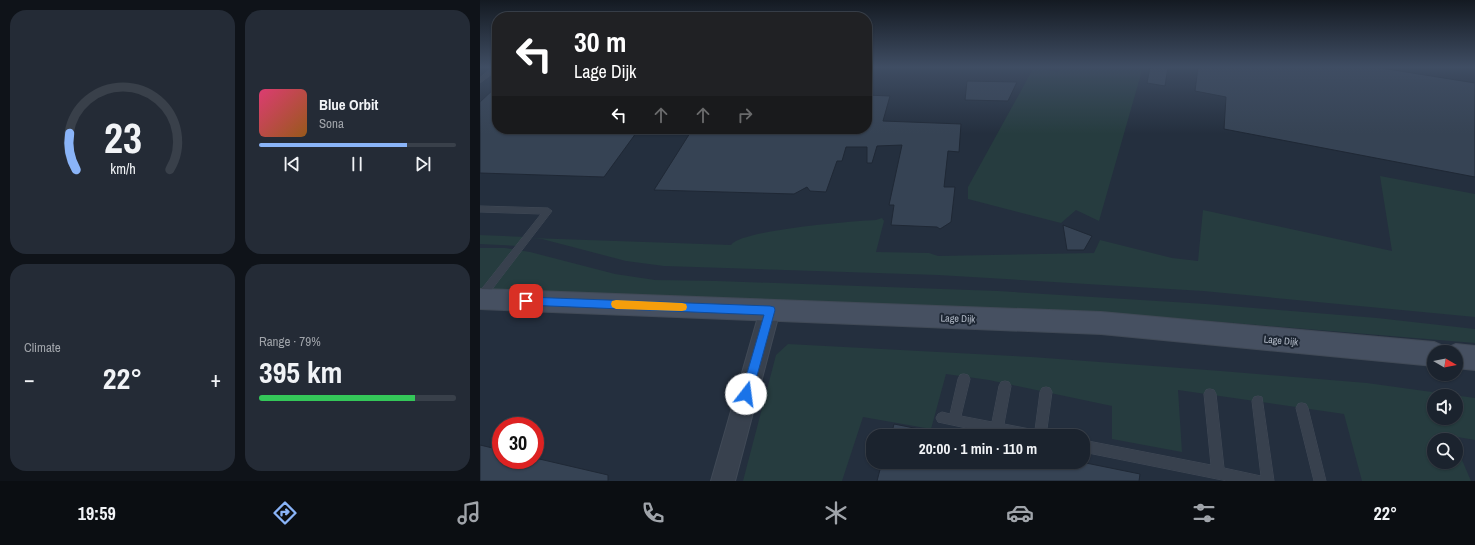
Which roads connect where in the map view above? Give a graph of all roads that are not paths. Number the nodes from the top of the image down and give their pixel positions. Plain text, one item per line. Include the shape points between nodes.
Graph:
1 (480, 209) edge
2 (480, 298) edge
3 (770, 310) junction
4 (1427, 353) edge
5 (1463, 357) edge
6 (1475, 358) edge
7 (964, 378) dead end
8 (1005, 386) dead end
9 (1046, 392) dead end
10 (1210, 394) dead end
11 (1258, 402) dead end
12 (1302, 408) dead end
13 (942, 418) dead end
14 (954, 420) junction
15 (997, 429) joint
16 (1041, 429) edge
17 (1090, 447) edge
18 (1218, 473) junction
19 (723, 481) edge
20 (1258, 481) edge
21 (1268, 481) edge
22 (1320, 481) edge

1 - 2 lane via 548,211
2 - 3 main road, Lage Dijk
3 - 4 main road, Lage Dijk via 1101,323
3 - 19 street
5 - 6 main road
7 - 14 lane
8 - 15 lane
9 - 16 lane
10 - 18 lane
11 - 21 lane
12 - 22 lane
13 - 14 lane
14 - 15 lane
17 - 18 lane
18 - 20 lane

